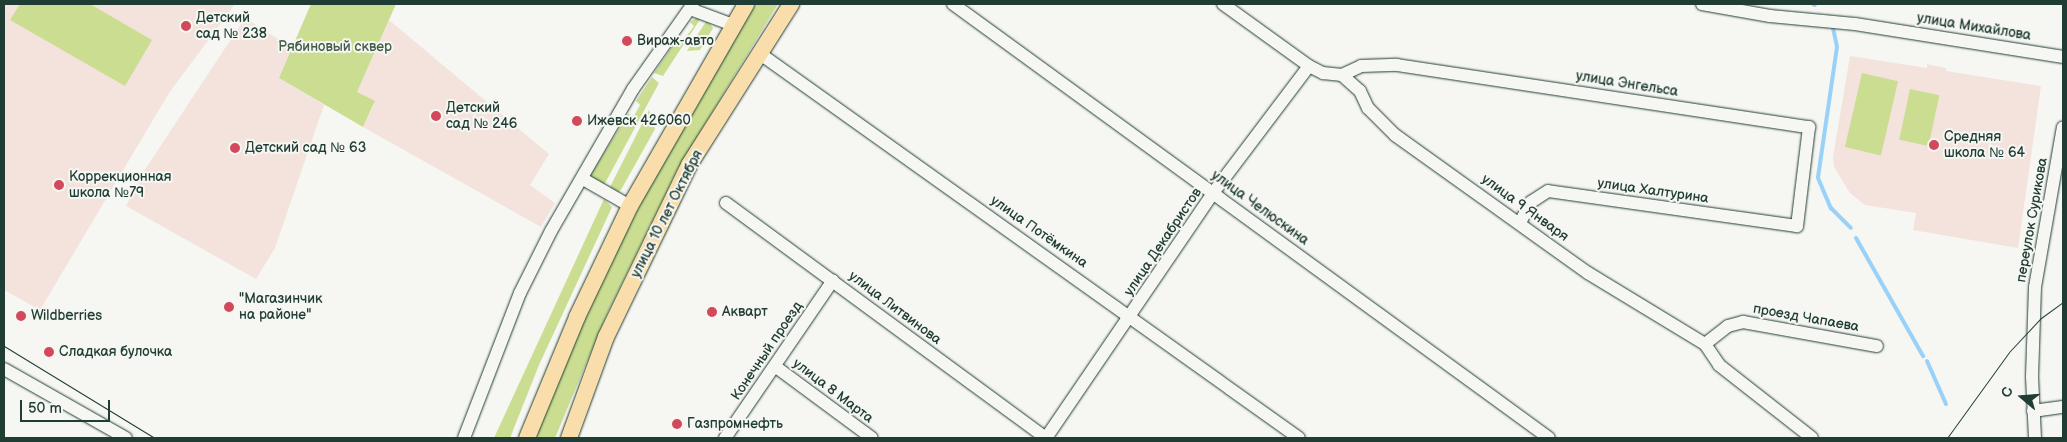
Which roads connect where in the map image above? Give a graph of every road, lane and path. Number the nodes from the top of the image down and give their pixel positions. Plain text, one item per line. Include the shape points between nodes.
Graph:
1 (746, 4) edge
2 (791, 4) edge
3 (953, 4) edge
4 (1223, 4) edge
5 (1702, 4) edge
6 (692, 6) edge
7 (733, 25) junction
8 (759, 53) junction
9 (2063, 57) edge
10 (1309, 66) junction
11 (1342, 75) junction
12 (2063, 126) edge
13 (2061, 152) edge
14 (583, 179) junction
15 (1214, 193) junction
16 (726, 203) dead end
17 (630, 206) junction
18 (1520, 223) junction
19 (1797, 226) joint
20 (833, 280) junction
21 (1131, 315) junction
22 (1705, 344) junction
23 (1878, 346) dead end
24 (776, 367) junction
25 (4, 369) edge
26 (2063, 407) edge
27 (2033, 411) junction
28 (126, 438) edge
29 (464, 438) edge
30 (527, 438) edge
31 (568, 438) edge
32 (725, 438) edge
33 (872, 438) edge
34 (1046, 438) edge
35 (1299, 438) edge
36 (1549, 438) edge
37 (1812, 438) edge
38 (2035, 438) edge

1 - 7 main road
2 - 8 main road, улица 10 лет Октября
3 - 15 street, улица Челюскина
4 - 10 street
5 - 9 street, улица Михайлова
6 - 7 street
6 - 14 street via 632,89
7 - 17 main road
8 - 21 street, улица Потёмкина
8 - 31 main road, улица 10 лет Октября via 685,174 606,337
10 - 11 street via 1323,73
10 - 15 street, улица Декабристов
11 - 18 street, улица 9 Января via 1360,91 1368,108 1395,134
11 - 19 street, улица Энгельса via 1360,66 1397,65 1809,127
12 - 13 street, переулок Сурикова
13 - 27 street, переулок Сурикова via 2036,286
14 - 17 street
14 - 29 street via 551,231 520,293
15 - 21 street, улица Декабристов
15 - 36 street, улица Челюскина
16 - 20 street, улица Литвинова
17 - 30 main road via 577,317
18 - 19 street, улица Халтурина via 1531,202 1548,191
18 - 22 street, улица 9 Января via 1588,273
20 - 24 street, Конечный проезд
20 - 34 street, улица Литвинова
21 - 34 street, улица Декабристов
21 - 35 street, улица Потёмкина
22 - 23 street, проезд Чапаева via 1728,326 1743,322
22 - 37 street, улица 9 Января via 1719,365
24 - 32 street, Конечный проезд
24 - 33 street, улица 8 Марта
25 - 28 street
26 - 27 street
27 - 38 street, переулок Сурикова

